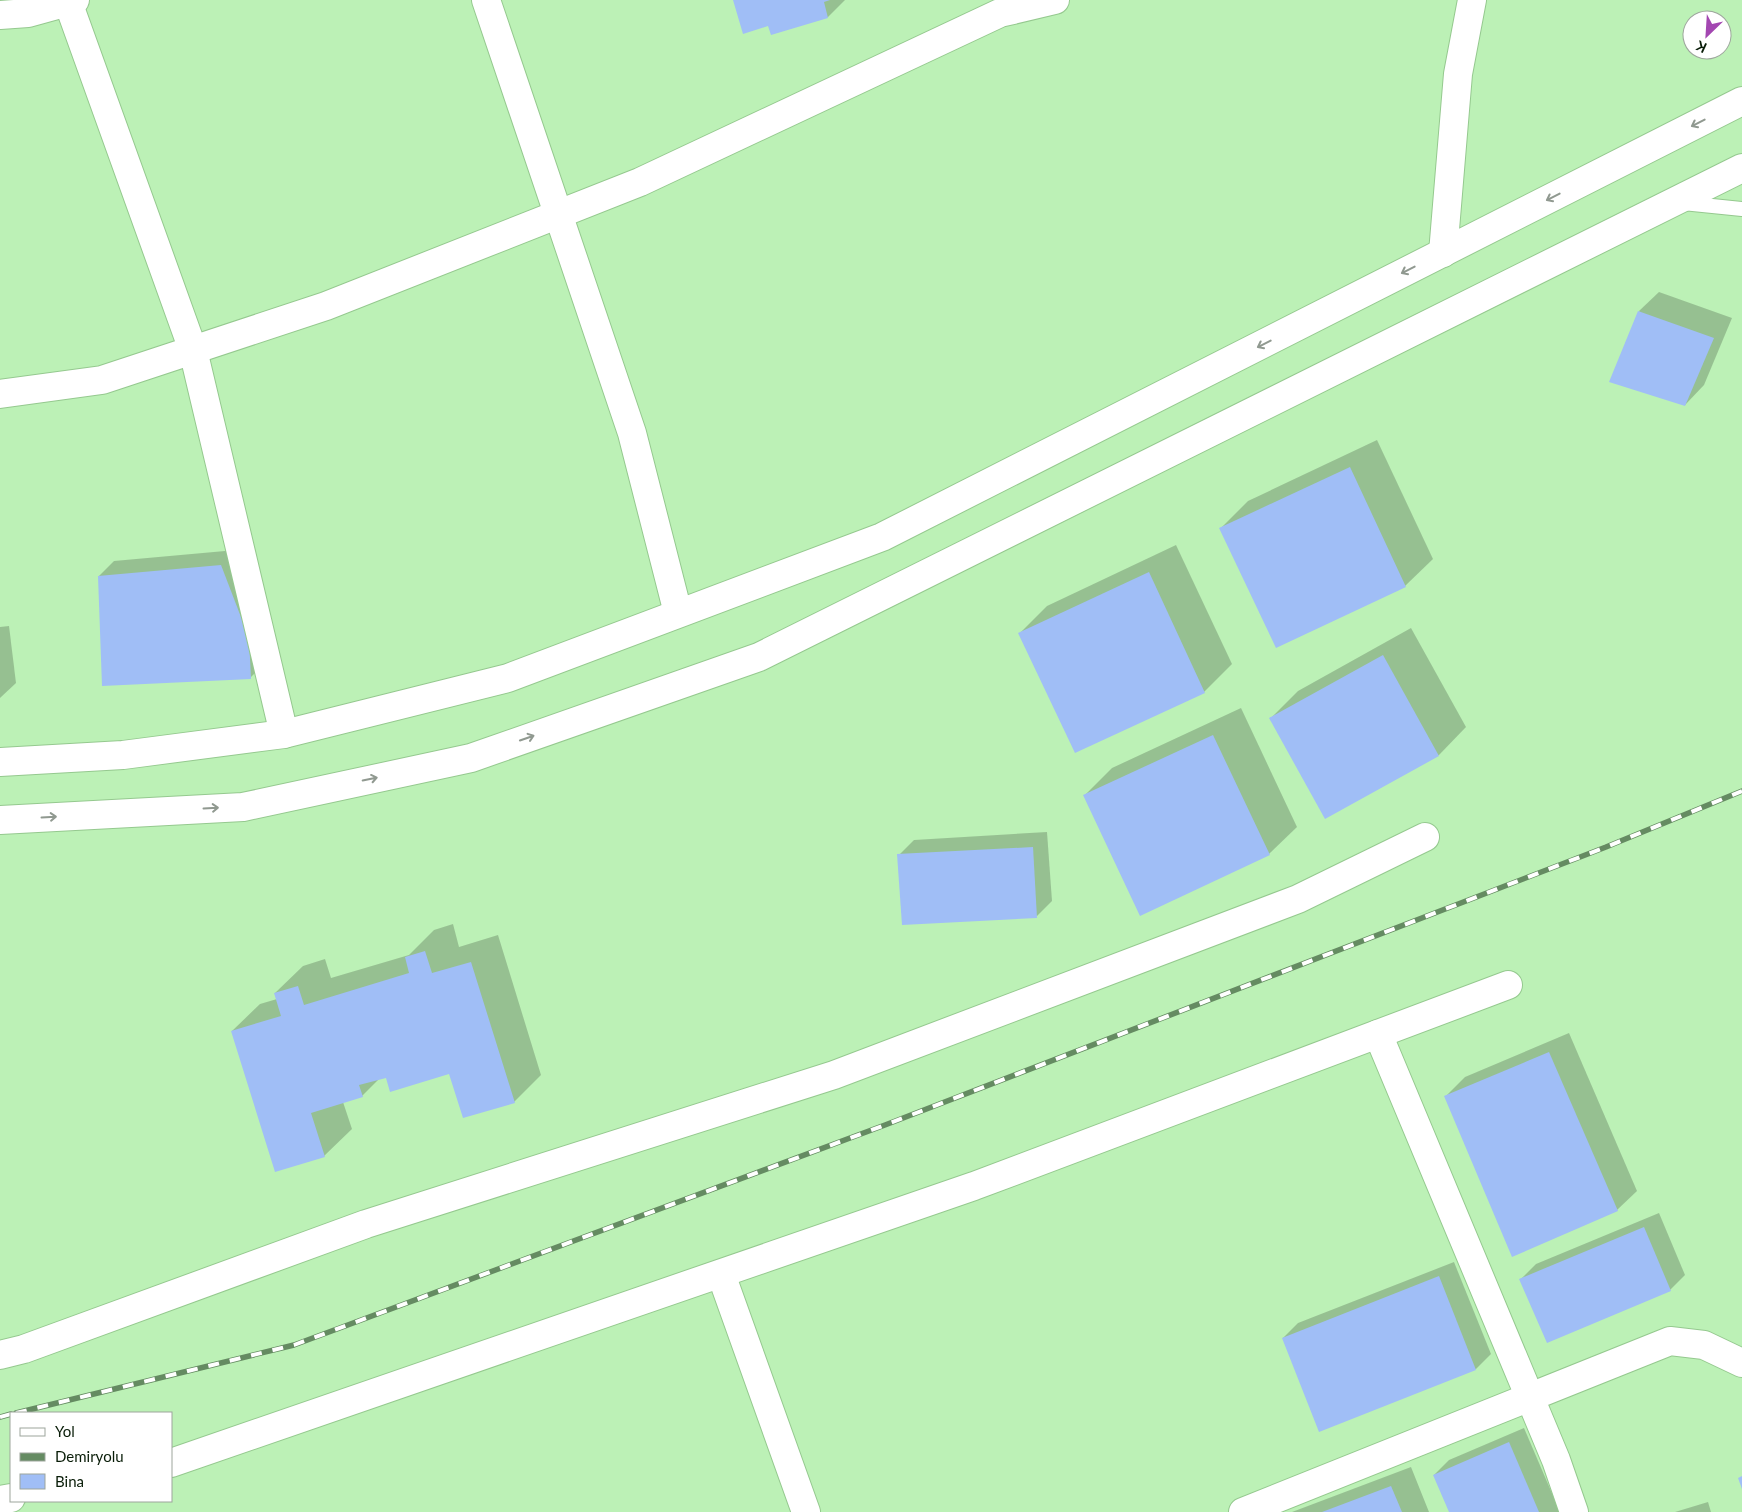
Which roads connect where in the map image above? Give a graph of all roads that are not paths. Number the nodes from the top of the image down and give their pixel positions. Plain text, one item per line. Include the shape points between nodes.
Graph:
1 (486, 0) edge
2 (1472, 0) edge
3 (72, 1) edge
4 (1051, 1) edge
5 (0, 15) edge
6 (1742, 101) edge
7 (1742, 168) edge
8 (1674, 202) junction
9 (1742, 209) edge
10 (559, 214) junction
11 (1443, 253) junction
12 (193, 350) junction
13 (0, 394) edge
14 (678, 613) junction
15 (284, 734) junction
16 (0, 762) edge
17 (0, 820) edge
18 (1425, 837) dead end
19 (1508, 985) dead end
20 (1378, 1034) junction
21 (721, 1274) junction
22 (0, 1356) edge
23 (1742, 1363) edge
24 (1529, 1397) junction
25 (172, 1463) edge
26 (806, 1512) edge
27 (1243, 1512) edge
28 (1574, 1512) edge

1 - 10 street
2 - 11 street via 1458,74
3 - 5 street via 28,13
3 - 12 street
4 - 10 street via 1000,13 640,182
6 -> 11 street
7 - 8 street
8 - 9 lane
17 -> 8 street via 243,807 471,758 759,657
10 - 12 street via 326,306
10 - 14 street via 632,433
11 -> 14 street via 882,537
12 - 13 street via 102,380
12 - 15 street
14 - 15 street via 508,678
15 - 16 street via 123,755
18 - 22 street via 1298,899 834,1074 366,1224
19 - 20 street
20 - 21 street via 974,1186
20 - 24 street
21 - 25 street
21 - 26 street
23 - 24 street via 1704,1345 1670,1340
24 - 27 street
24 - 28 street

